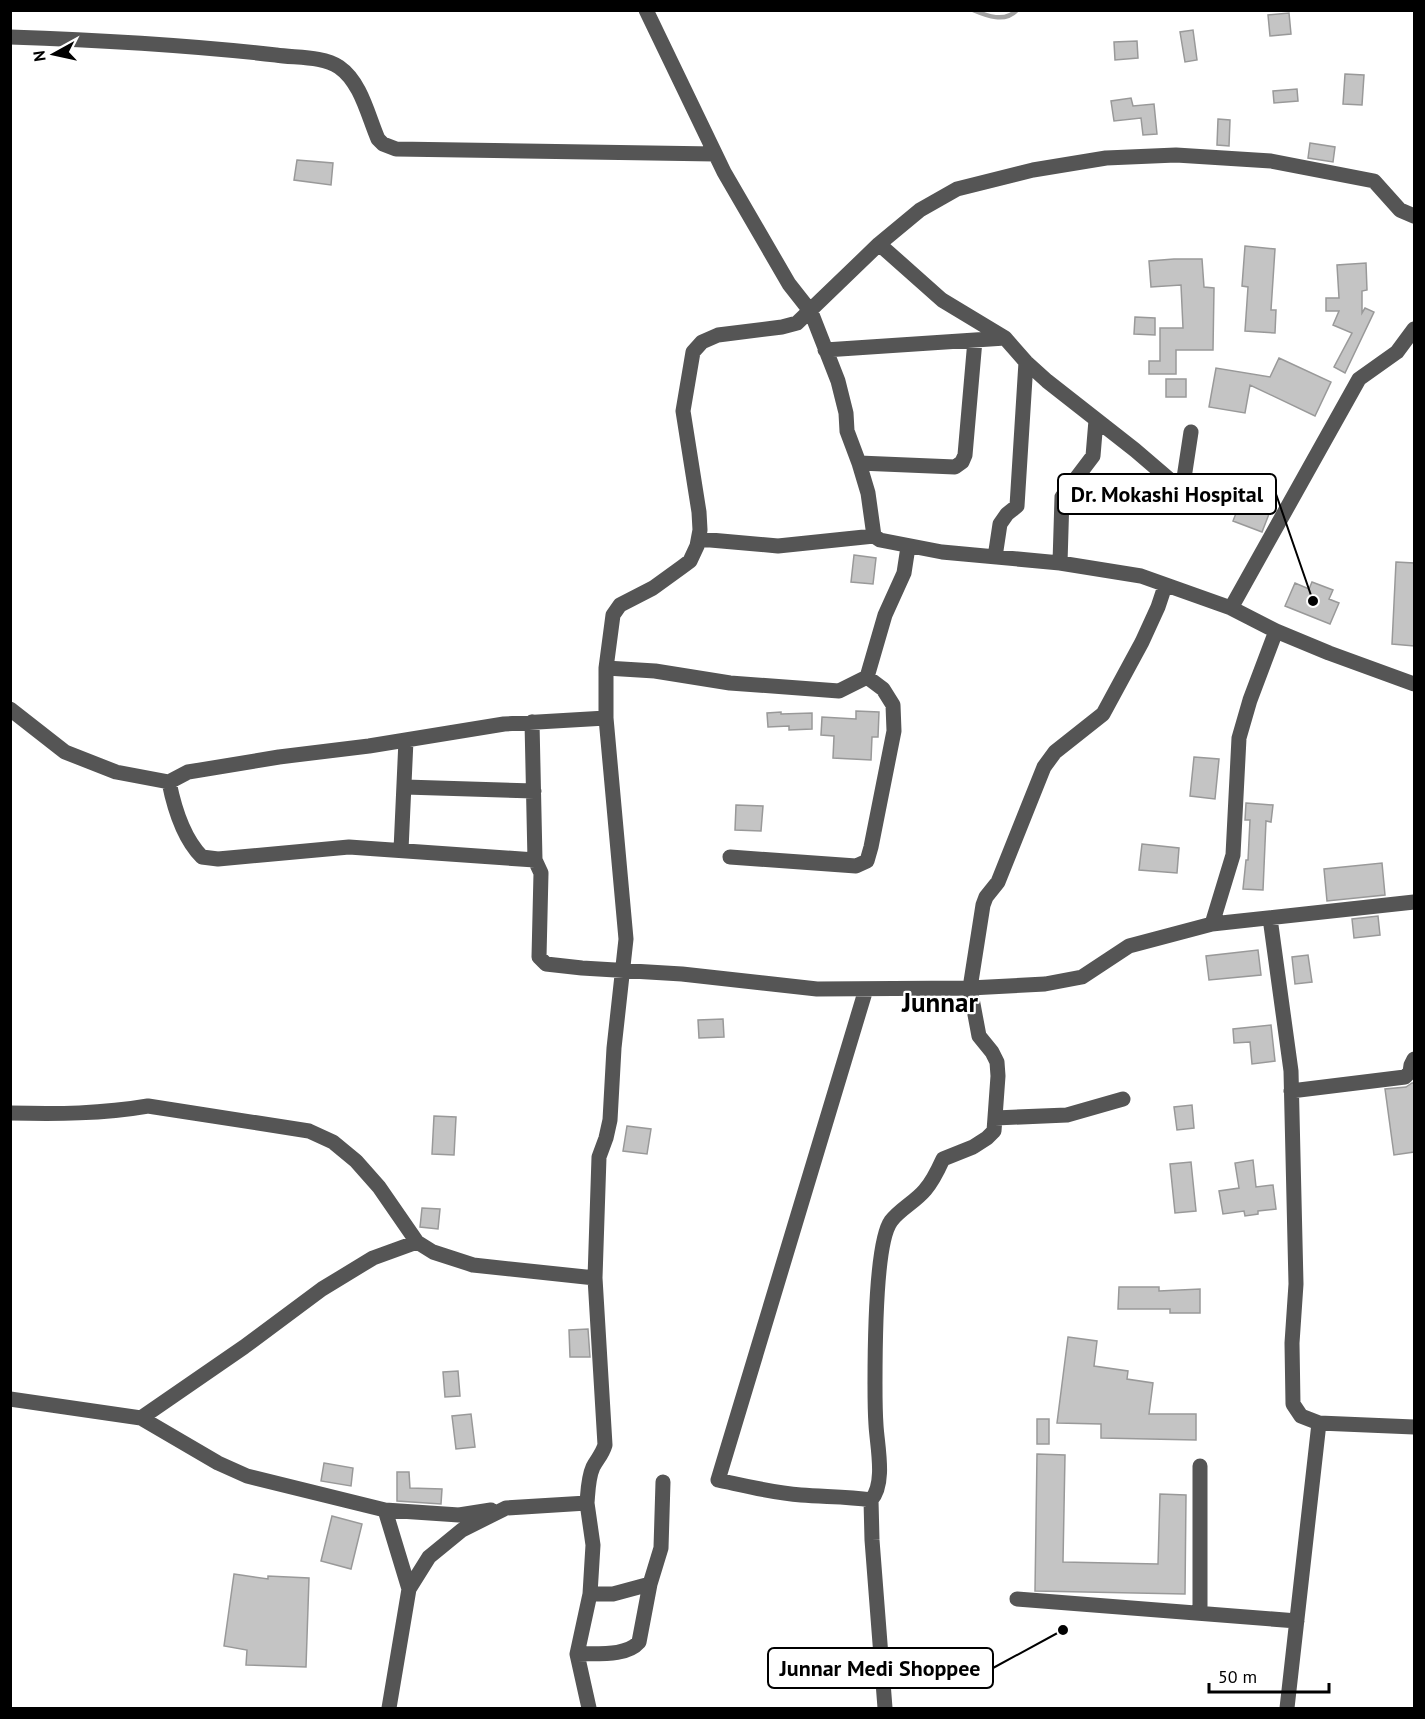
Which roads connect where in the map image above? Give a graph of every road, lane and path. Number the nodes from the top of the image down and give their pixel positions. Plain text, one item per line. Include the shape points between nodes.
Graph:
1 (646, 10) edge
2 (10, 37) edge
3 (715, 154) junction
4 (1414, 216) edge
5 (879, 244) junction
6 (810, 312) junction
7 (1414, 329) edge
8 (1005, 338) junction
9 (975, 340) junction
10 (825, 350) junction
11 (1026, 362) junction
12 (1096, 420) junction
13 (1191, 432) dead end
14 (859, 462) junction
15 (874, 536) junction
16 (699, 539) junction
17 (908, 547) junction
18 (995, 557) junction
19 (1060, 563) junction
20 (1165, 586) junction
21 (1232, 608) junction
22 (1276, 631) junction
23 (606, 668) junction
24 (867, 677) junction
25 (1414, 684) edge
26 (10, 709) edge
27 (606, 718) junction
28 (532, 722) junction
29 (406, 740) junction
30 (169, 782) junction
31 (405, 787) junction
32 (534, 791) junction
33 (402, 850) junction
34 (730, 856) dead end
35 (535, 860) junction
36 (1414, 902) edge
37 (1270, 918) junction
38 (1212, 924) junction
39 (623, 970) junction
40 (970, 988) junction
41 (866, 989) junction
42 (1414, 1059) edge
43 (1291, 1091) junction
44 (1123, 1099) dead end
45 (10, 1113) edge
46 (995, 1118) junction
47 (417, 1242) junction
48 (596, 1278) junction
49 (10, 1399) edge
50 (141, 1418) junction
51 (1318, 1423) junction
52 (1414, 1427) edge
53 (1200, 1466) dead end
54 (663, 1482) dead end
55 (871, 1500) junction
56 (587, 1503) junction
57 (506, 1508) junction
58 (385, 1510) junction
59 (650, 1584) junction
60 (409, 1589) junction
61 (590, 1594) junction
62 (1017, 1599) dead end
63 (1200, 1613) junction
64 (1297, 1621) junction
65 (577, 1654) junction
66 (389, 1708) edge
67 (589, 1708) edge
68 (886, 1708) edge
69 (1287, 1708) edge

1 - 3 street
2 - 3 street via 253,53 337,65 356,87 378,139 396,149
3 - 6 street via 789,284
4 - 5 street via 1400,210 1374,181 1338,173 1271,161 1176,155 1106,158 1033,170 957,189 920,210
5 - 6 street
5 - 8 street via 942,300
6 - 10 street
6 - 16 street via 797,323 782,327 718,335 702,342 693,352 683,411 699,512
7 - 21 street via 1397,352 1359,378
8 - 9 street
8 - 11 street
9 - 10 street
9 - 14 street via 962,462 955,467
10 - 14 street via 838,381 847,431
11 - 12 street
11 - 18 street via 1017,506 1000,524
12 - 13 street via 1177,482 1184,478
12 - 19 street via 1093,456 1062,496
14 - 15 street
15 - 16 street via 778,546
15 - 17 street
16 - 23 street via 690,561 653,588 620,605 613,615
17 - 18 street
17 - 24 street via 904,573 885,615
18 - 19 street
19 - 20 street via 1142,576
20 - 21 street
20 - 40 street via 1142,642 1103,714 1055,752 1044,767 998,882 983,905
21 - 22 street
22 - 25 street
22 - 38 street via 1239,738 1233,855
23 - 24 street via 839,691
23 - 27 street
24 - 34 street via 883,689 893,705 894,731 867,861 856,866
26 - 30 street via 65,752 116,772
27 - 28 street
27 - 39 street via 623,882
28 - 29 street
28 - 32 street
29 - 30 street via 188,772
29 - 31 street
30 - 33 street via 182,823 202,857 218,859 350,847
31 - 32 street
31 - 33 street
32 - 35 street
33 - 35 street
35 - 39 street via 541,873 539,957 546,964
36 - 37 street
37 - 38 street
37 - 43 street
38 - 40 street via 1130,946 1082,977 1045,984
39 - 41 street via 817,989
39 - 48 street via 610,1120 599,1157
40 - 41 street
40 - 46 street via 980,1036 997,1062
41 - 55 street via 718,1480 764,1491
42 - 43 street via 1405,1077
43 - 51 street via 1296,1284 1293,1404 1301,1416
44 - 46 street via 1067,1115
45 - 47 street via 71,1114 148,1106 309,1131 333,1142 356,1161
46 - 55 street via 994,1131 987,1138 943,1159 933,1181 891,1221 886,1233 875,1362 880,1474
47 - 48 street via 433,1252 473,1265
47 - 50 street via 373,1257 321,1288
48 - 56 street via 605,1445 590,1475
49 - 50 street
50 - 58 street via 247,1476
51 - 52 street
51 - 64 street
53 - 63 street
54 - 59 street via 662,1548
55 - 68 street
56 - 57 street
56 - 61 street via 593,1545
57 - 58 street via 459,1515
57 - 60 street via 462,1530 429,1557
58 - 60 street
59 - 61 street via 613,1594
59 - 65 street via 639,1642 633,1648
60 - 66 street
61 - 65 street
62 - 63 street
63 - 64 street
64 - 69 street
65 - 67 street

